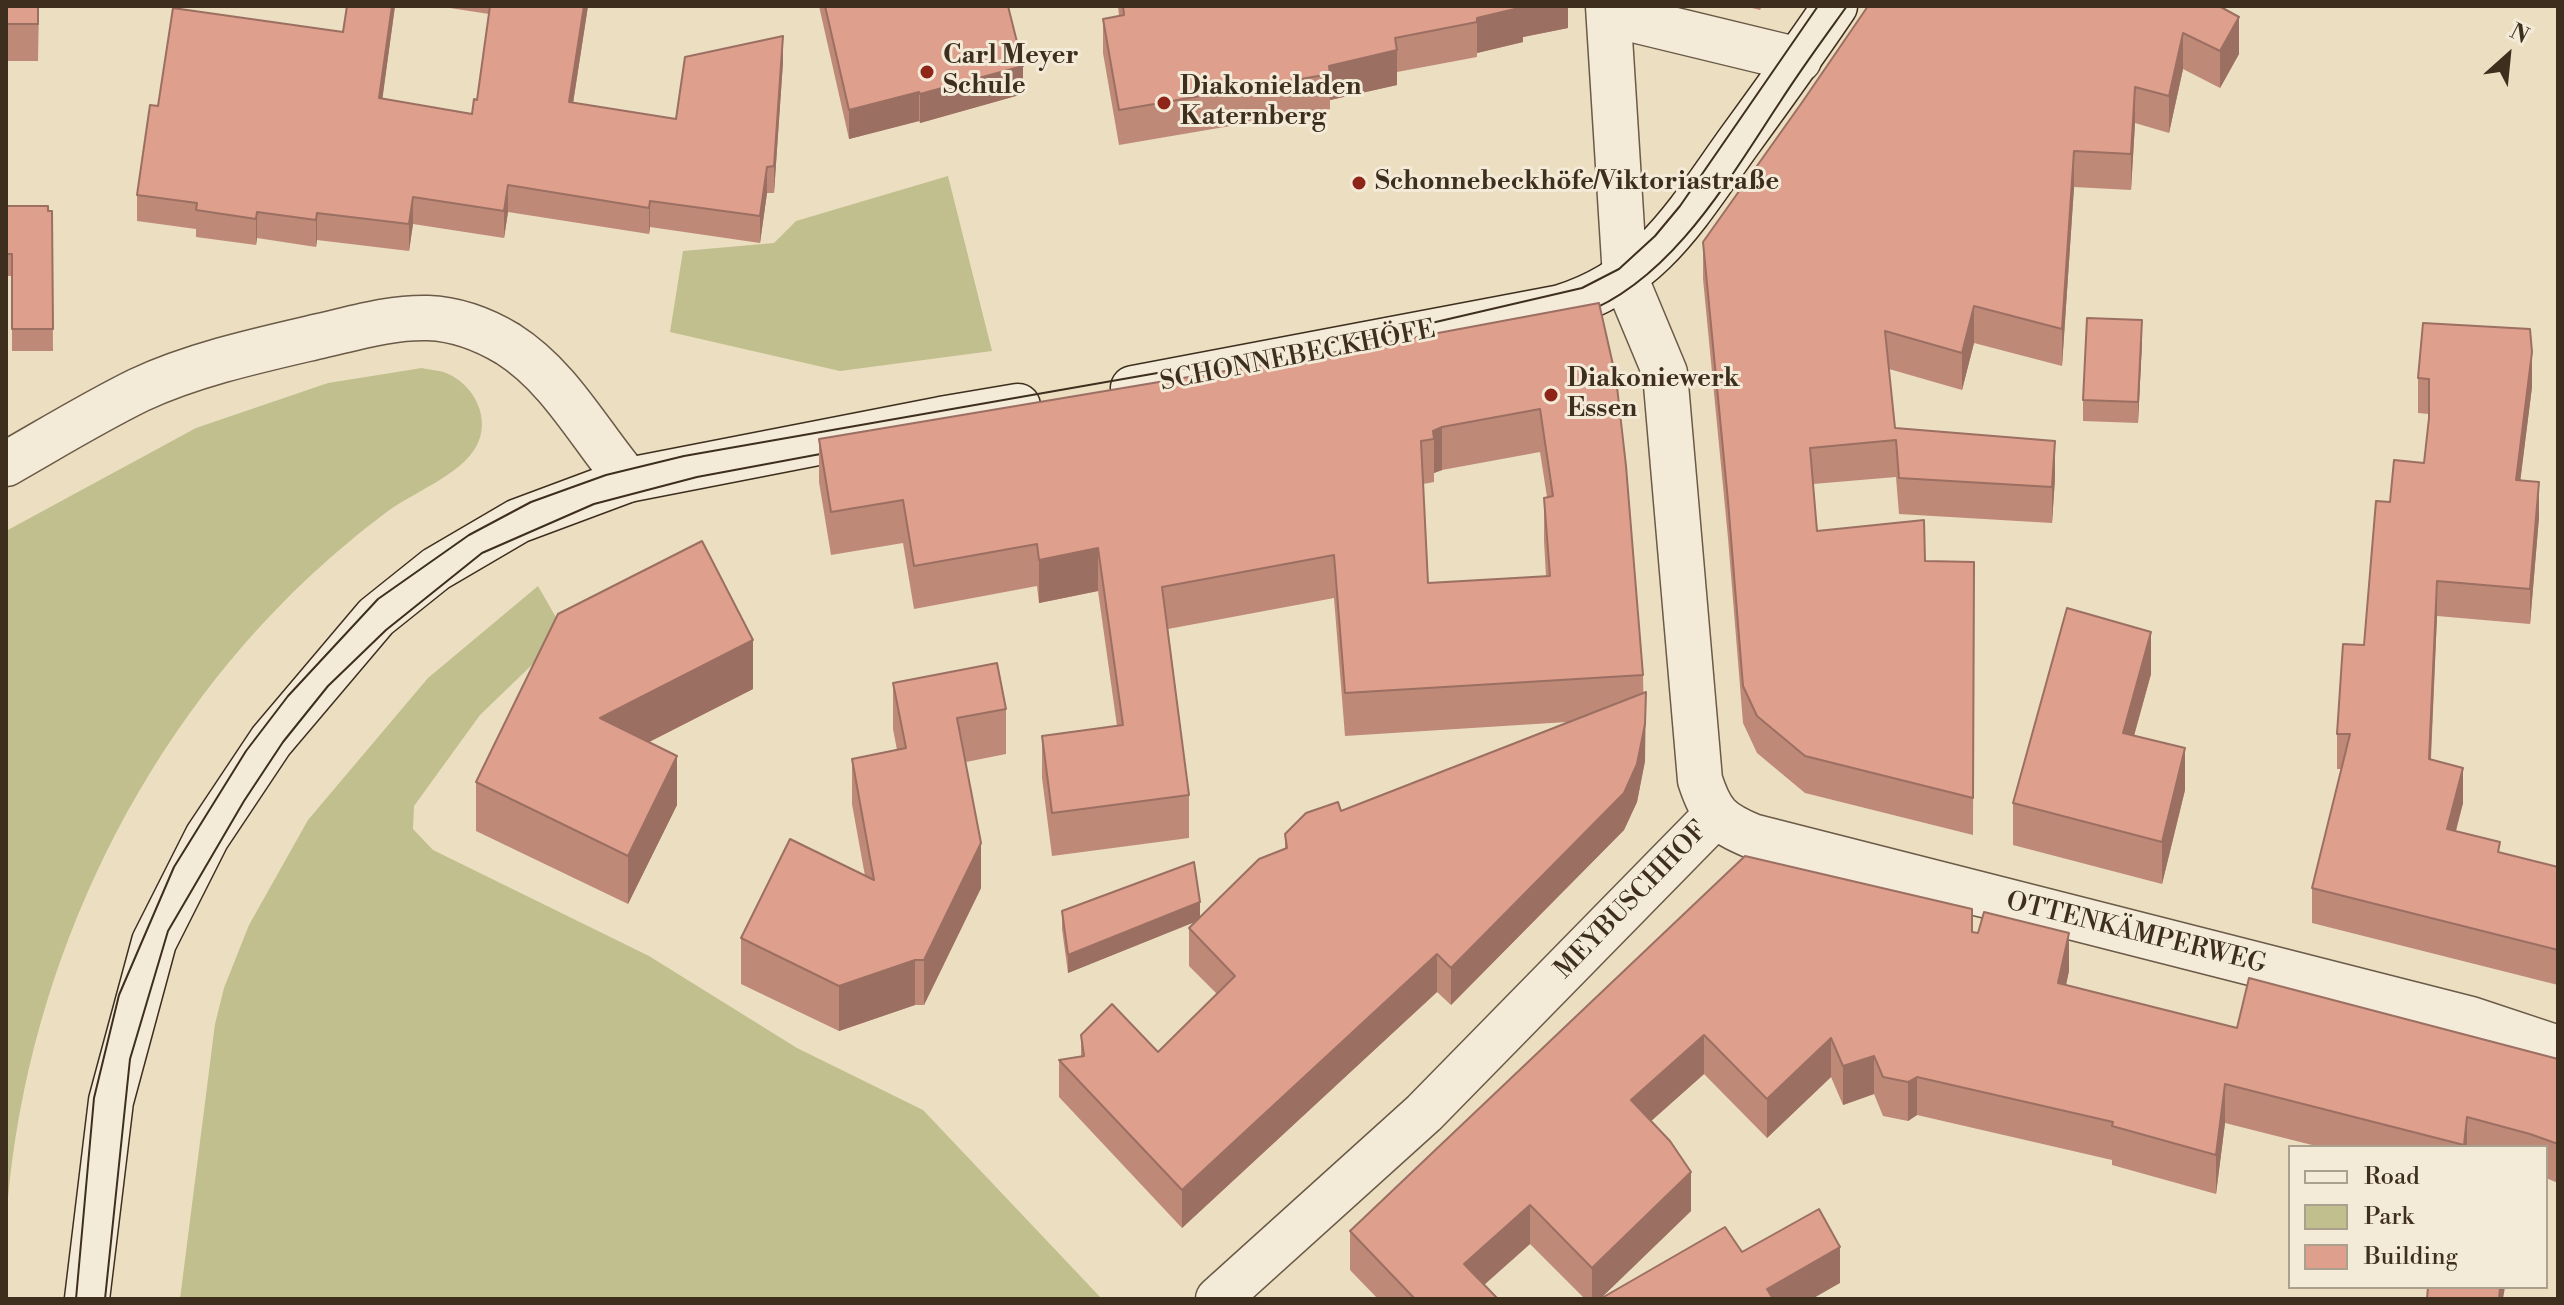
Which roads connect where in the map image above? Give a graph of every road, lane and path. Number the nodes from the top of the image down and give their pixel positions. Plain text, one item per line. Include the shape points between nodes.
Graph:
1 (1835, 6) edge
2 (1609, 10) edge
3 (1799, 60) junction
4 (1625, 277) junction
5 (6, 464) edge
6 (628, 480) junction
7 (1715, 816) junction
8 (2558, 1048) edge
9 (87, 1299) edge
10 (1218, 1299) edge

1 - 3 street, SCHONNEBECKHÖFE
2 - 3 street
2 - 4 street, MEYBUSCHHOF
3 - 4 street, SCHONNEBECKHÖFE via 1687,214
4 - 6 street, SCHONNEBECKHÖFE via 1561,307
4 - 7 street, MEYBUSCHHOF via 1665,373 1700,780
5 - 6 street via 166,379 372,324 428,318 471,326 528,359 566,398
6 - 9 street, SCHONNEBECKHÖFE via 518,521 436,569 376,617 271,741 207,837 154,942 111,1101
7 - 8 street, OTTENKÄMPERWEG via 1752,836 2471,1019
7 - 10 street, MEYBUSCHHOF via 1424,1113

